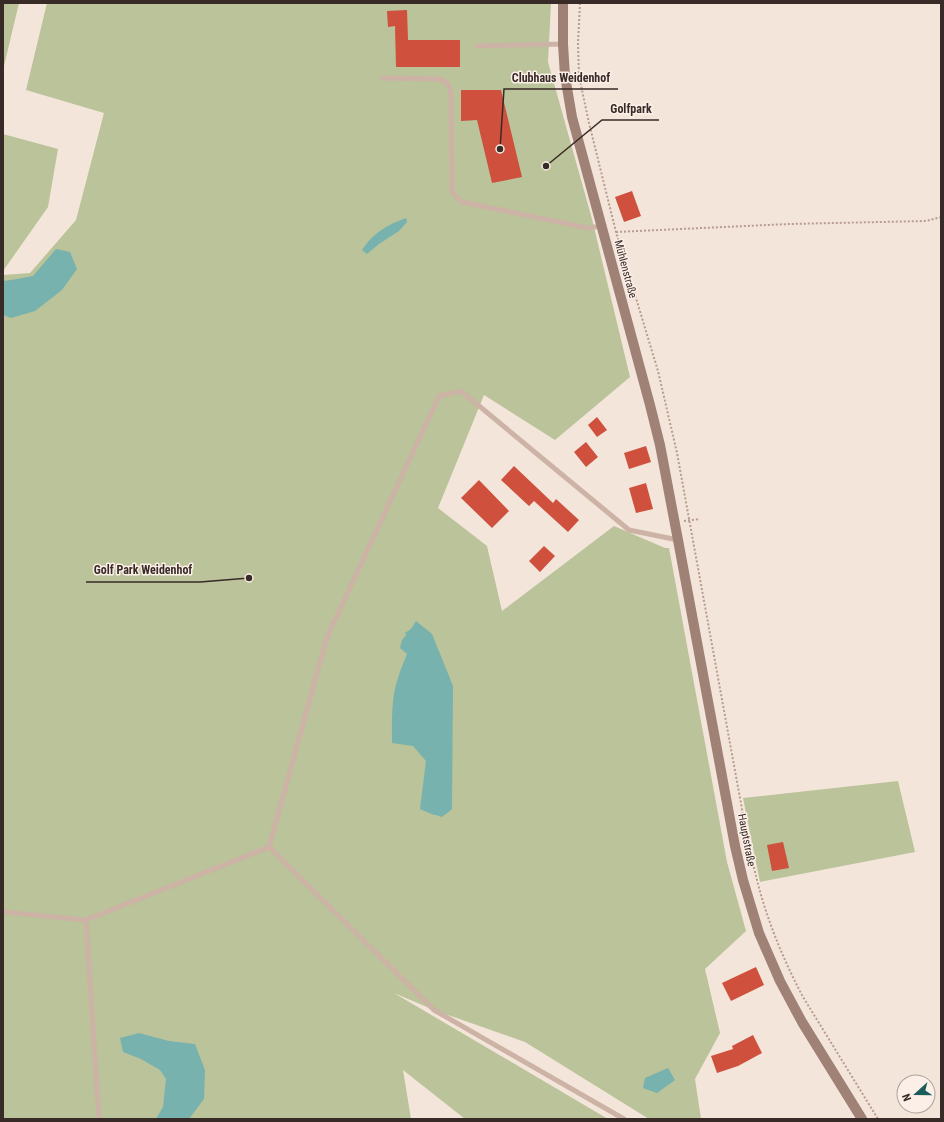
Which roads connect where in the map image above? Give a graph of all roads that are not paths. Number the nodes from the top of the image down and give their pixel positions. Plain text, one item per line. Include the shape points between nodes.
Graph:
1 (564, 3) edge
2 (563, 44) junction
3 (477, 46) dead end
4 (383, 78) dead end
5 (602, 229) junction
6 (678, 540) junction
7 (268, 847) junction
8 (3, 912) edge
9 (86, 920) junction
10 (99, 1119) edge
11 (624, 1119) edge
12 (862, 1119) edge

1 - 2 main road, Mühlenstraße
2 - 3 lane
2 - 5 main road, Mühlenstraße via 572,117
4 - 5 lane via 445,80 451,96 452,192 462,202
5 - 6 main road, Mühlenstraße via 660,445
6 - 7 lane via 629,530 461,391 439,396 327,637
6 - 12 main road, Hauptstraße via 735,846 759,933 802,1022
7 - 9 lane
7 - 11 lane via 434,1010
8 - 9 lane
9 - 10 lane

